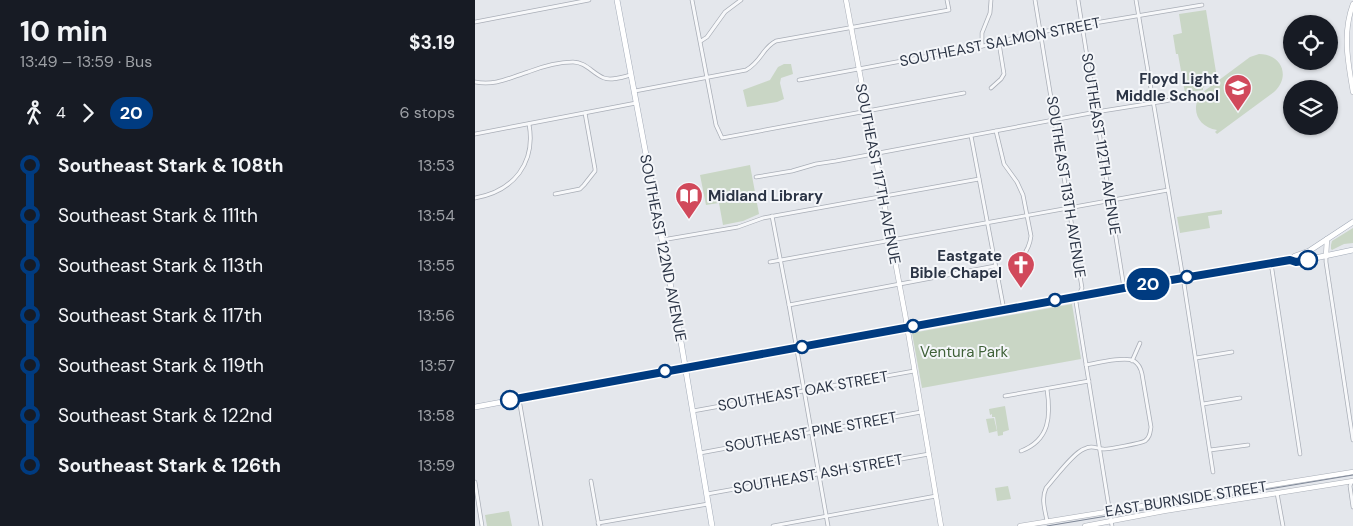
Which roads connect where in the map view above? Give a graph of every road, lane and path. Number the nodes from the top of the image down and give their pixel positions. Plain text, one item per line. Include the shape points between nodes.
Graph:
1 (589, 0) edge
2 (617, 0) edge
3 (692, 0) edge
4 (741, 0) edge
5 (846, 0) edge
6 (947, 0) edge
7 (991, 0) edge
8 (1035, 0) edge
9 (1077, 0) edge
10 (1136, 0) edge
11 (1353, 4) edge
12 (1202, 5) dead end
13 (1139, 15) junction
14 (475, 22) edge
15 (1081, 25) junction
16 (851, 28) junction
17 (1041, 32) junction
18 (701, 41) junction
19 (999, 43) junction
20 (983, 46) junction
21 (859, 70) junction
22 (631, 75) junction
23 (707, 78) junction
24 (799, 80) dead end
25 (475, 82) edge
26 (991, 88) dead end
27 (634, 91) junction
28 (1353, 92) edge
29 (964, 93) dead end
30 (1182, 97) dead end
31 (636, 103) junction
32 (1153, 103) junction
33 (867, 112) junction
34 (1096, 112) junction
35 (585, 113) junction
36 (1055, 120) junction
37 (529, 124) junction
38 (996, 131) junction
39 (475, 134) edge
40 (971, 136) junction
41 (875, 154) junction
42 (756, 177) dead end
43 (979, 179) junction
44 (1168, 190) junction
45 (555, 194) dead end
46 (883, 197) junction
47 (475, 198) edge
48 (1109, 200) junction
49 (1069, 208) junction
50 (772, 216) junction
51 (1028, 216) junction
52 (987, 222) junction
53 (1353, 222) edge
54 (1327, 239) junction
55 (661, 241) junction
56 (891, 241) junction
57 (1353, 250) edge
58 (1326, 256) junction
59 (1021, 258) dead end
60 (780, 260) junction
61 (1290, 260) junction
62 (770, 262) dead end
63 (1271, 263) junction
64 (995, 266) junction
65 (1183, 278) junction
66 (899, 284) junction
67 (1124, 288) junction
68 (1079, 296) junction
69 (789, 305) junction
70 (1004, 310) junction
71 (907, 327) junction
72 (1140, 343) dead end
73 (797, 348) junction
74 (1232, 352) dead end
75 (1196, 358) junction
76 (1132, 360) junction
77 (1086, 365) junction
78 (685, 368) junction
79 (914, 371) junction
80 (1089, 381) junction
81 (1047, 388) junction
82 (804, 390) junction
83 (1005, 396) dead end
84 (1240, 398) dead end
85 (519, 399) junction
86 (1203, 404) junction
87 (475, 407) edge
88 (693, 411) junction
89 (921, 412) junction
90 (811, 432) junction
91 (1353, 440) edge
92 (1247, 444) dead end
93 (1099, 448) junction
94 (1210, 450) junction
95 (1021, 451) dead end
96 (700, 452) junction
97 (929, 454) junction
98 (1300, 454) dead end
99 (1213, 472) dead end
100 (1353, 472) edge
101 (818, 474) junction
102 (591, 481) dead end
103 (1353, 481) edge
104 (475, 482) edge
105 (1277, 493) junction
106 (707, 494) junction
107 (936, 496) junction
108 (709, 504) junction
109 (1353, 507) edge
110 (1109, 511) junction
111 (826, 516) junction
112 (1047, 522) junction
113 (1111, 524) edge
114 (599, 525) edge
115 (483, 526) edge
116 (541, 526) edge
117 (712, 526) edge
118 (773, 526) edge
119 (828, 526) edge
120 (941, 526) edge
121 (1020, 526) edge
122 (1085, 526) edge
123 (1283, 526) edge

1 - 14 street
2 - 22 main road, SOUTHEAST 122ND AVENUE
3 - 18 street
4 - 18 street via 725,12
5 - 16 street, SOUTHEAST 117TH AVENUE
6 - 16 street via 949,10
7 - 20 street via 982,33
8 - 17 street, SOUTHEAST 113TH AVENUE
9 - 15 street, SOUTHEAST 112TH AVENUE
10 - 13 street
11 - 28 street via 1346,41
12 - 13 street, SOUTHEAST SALMON STREET
13 - 15 street, SOUTHEAST SALMON STREET
13 - 32 street
15 - 17 street, SOUTHEAST SALMON STREET
15 - 34 street, SOUTHEAST 112TH AVENUE
16 - 21 street, SOUTHEAST 117TH AVENUE
16 - 23 street via 776,41 746,70
17 - 19 street, SOUTHEAST SALMON STREET
17 - 36 street, SOUTHEAST 113TH AVENUE
18 - 23 street
19 - 20 street, SOUTHEAST SALMON STREET
19 - 26 street via 1004,74
20 - 21 street, SOUTHEAST SALMON STREET
21 - 24 street, SOUTHEAST SALMON STREET
21 - 33 street, SOUTHEAST 117TH AVENUE
22 - 25 street via 605,78 583,64 572,62 496,83
22 - 27 main road, SOUTHEAST 122ND AVENUE
23 - 27 street
23 - 33 street via 715,125 722,138
27 - 31 main road, SOUTHEAST 122ND AVENUE
29 - 33 street
30 - 32 street
31 - 35 street
31 - 55 main road, SOUTHEAST 122ND AVENUE
32 - 34 street
32 - 44 street
33 - 41 street, SOUTHEAST 117TH AVENUE
34 - 36 street
34 - 48 street, SOUTHEAST 112TH AVENUE
35 - 37 street
35 - 45 street via 595,171 580,189
36 - 38 street
36 - 49 street, SOUTHEAST 113TH AVENUE
37 - 39 street
37 - 47 street via 530,146 519,173 497,192
38 - 40 street
38 - 51 street via 1004,164 1021,188
40 - 41 street
40 - 43 street
41 - 42 street
41 - 46 street, SOUTHEAST 117TH AVENUE
43 - 46 street
43 - 52 street
44 - 48 street
44 - 65 street
46 - 50 street
46 - 56 street, SOUTHEAST 117TH AVENUE
48 - 49 street
48 - 67 street, SOUTHEAST 112TH AVENUE
49 - 51 street
49 - 68 street, SOUTHEAST 113TH AVENUE via 1082,288
50 - 55 street via 745,226
50 - 60 street
51 - 52 street
51 - 59 street via 1030,242
52 - 56 street
52 - 64 street
53 - 54 main road
54 - 58 street
54 - 61 main road
55 - 78 main road, SOUTHEAST 122ND AVENUE
56 - 60 street
56 - 66 street, SOUTHEAST 117TH AVENUE
57 - 58 main road
58 - 61 main road via 1296,262
58 - 91 street
60 - 62 street
60 - 69 street
61 - 63 main road
63 - 65 main road
63 - 98 street
64 - 66 street
64 - 70 street
65 - 67 main road
65 - 75 street
66 - 69 street
66 - 71 street, SOUTHEAST 117TH AVENUE
67 - 68 main road
68 - 70 main road
68 - 77 street, SOUTHEAST 113TH AVENUE via 1076,302
69 - 73 street
70 - 71 main road
71 - 73 main road
71 - 79 street, SOUTHEAST 117TH AVENUE
72 - 76 street
73 - 78 main road
73 - 82 street
74 - 75 street
75 - 86 street
76 - 77 street
76 - 93 street via 1141,368 1150,433 1140,443
77 - 80 street, SOUTHEAST 113TH AVENUE
78 - 85 main road
78 - 88 main road, SOUTHEAST 122ND AVENUE
79 - 82 street, SOUTHEAST OAK STREET
79 - 89 street, SOUTHEAST 117TH AVENUE
80 - 81 street
80 - 93 street, SOUTHEAST 113TH AVENUE
81 - 83 street
81 - 95 street via 1047,424 1037,441
82 - 88 street, SOUTHEAST OAK STREET
82 - 90 street
84 - 86 street
85 - 87 main road
85 - 116 street
86 - 94 street
88 - 96 main road, SOUTHEAST 122ND AVENUE
89 - 90 street, SOUTHEAST PINE STREET
89 - 97 street, SOUTHEAST 117TH AVENUE
90 - 96 street, SOUTHEAST PINE STREET
90 - 101 street
92 - 94 street
93 - 110 street, SOUTHEAST 113TH AVENUE
93 - 112 street via 1082,449 1046,488 1043,501
94 - 99 street
96 - 106 main road, SOUTHEAST 122ND AVENUE
97 - 101 street, SOUTHEAST ASH STREET
97 - 107 street, SOUTHEAST 117TH AVENUE
100 - 110 street, EAST BURNSIDE STREET
101 - 106 street, SOUTHEAST ASH STREET
101 - 111 street
102 - 114 street
103 - 105 street, EAST BURNSIDE STREET
103 - 109 street via 1350,486
104 - 115 street
105 - 113 street, EAST BURNSIDE STREET via 1172,510
105 - 123 street
106 - 108 main road, SOUTHEAST 122ND AVENUE
107 - 111 street
107 - 120 street, SOUTHEAST 117TH AVENUE
108 - 114 street
108 - 117 main road, SOUTHEAST 122ND AVENUE
110 - 112 street, EAST BURNSIDE STREET
110 - 113 street, SOUTHEAST 113TH AVENUE
111 - 118 street
111 - 119 street
112 - 121 street, EAST BURNSIDE STREET
113 - 122 street, EAST BURNSIDE STREET

